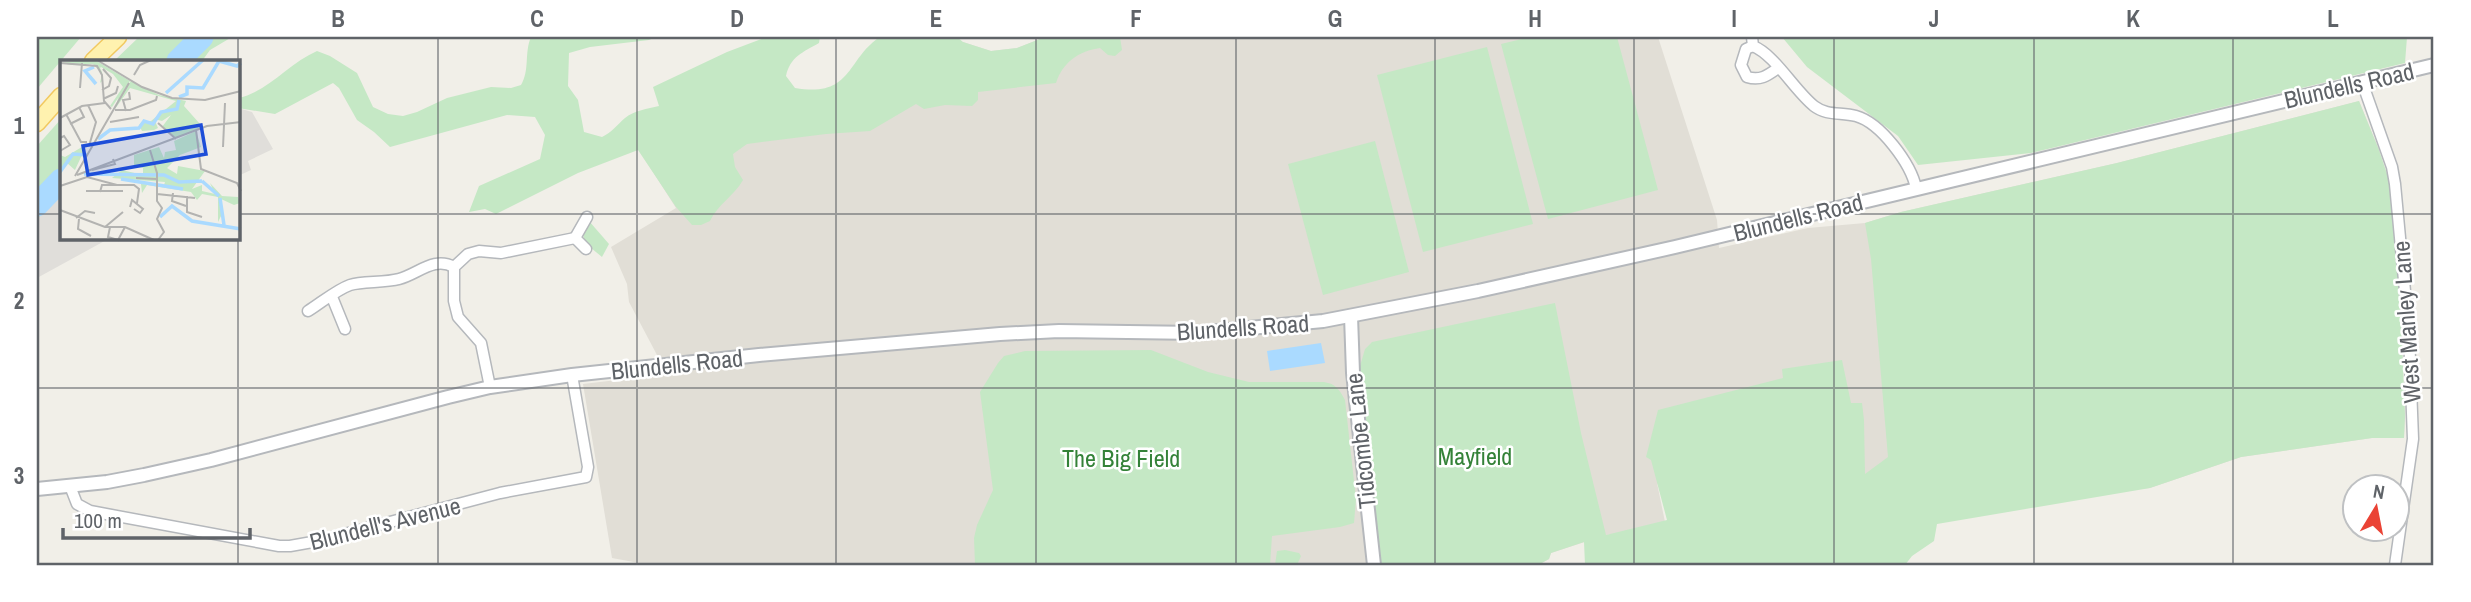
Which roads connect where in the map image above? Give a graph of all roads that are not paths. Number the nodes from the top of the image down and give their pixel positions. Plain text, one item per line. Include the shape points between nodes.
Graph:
1 (118, 37) edge
2 (1752, 41) edge
3 (94, 60) edge
4 (2434, 65) edge
5 (1778, 68) junction
6 (2362, 82) junction
7 (60, 97) edge
8 (37, 123) edge
9 (1916, 188) junction
10 (587, 217) dead end
11 (575, 238) junction
12 (586, 248) dead end
13 (454, 267) junction
14 (332, 297) junction
15 (309, 311) dead end
16 (1351, 316) junction
17 (345, 329) dead end
18 (573, 380) junction
19 (490, 387) junction
20 (70, 486) junction
21 (37, 489) edge
22 (1374, 565) edge
23 (2395, 565) edge

1 - 3 main road
2 - 5 street
2 - 5 street via 1741,65 1747,77 1763,78
4 - 6 street, Blundells Road
5 - 9 street via 1818,109 1855,115 1873,125 1902,157
6 - 9 street, Blundells Road
6 - 23 street, West Manley Lane via 2392,167 2409,334 2413,439
7 - 8 main road
9 - 16 street, Blundells Road via 1635,256
10 - 11 street
11 - 12 street
11 - 13 street via 501,253 479,251
13 - 14 street via 433,264 395,280 351,285
13 - 19 street via 458,317 481,343
14 - 15 street
14 - 17 street
16 - 18 street, Blundells Road via 1231,332 1059,331 931,339
16 - 22 street, Tidcombe Lane
18 - 19 street, Blundells Road
18 - 20 street, Blundell's Avenue via 588,474 582,478 500,493 290,546 90,511 77,504
19 - 20 street, Blundells Road via 211,460
20 - 21 street, Blundells Road

